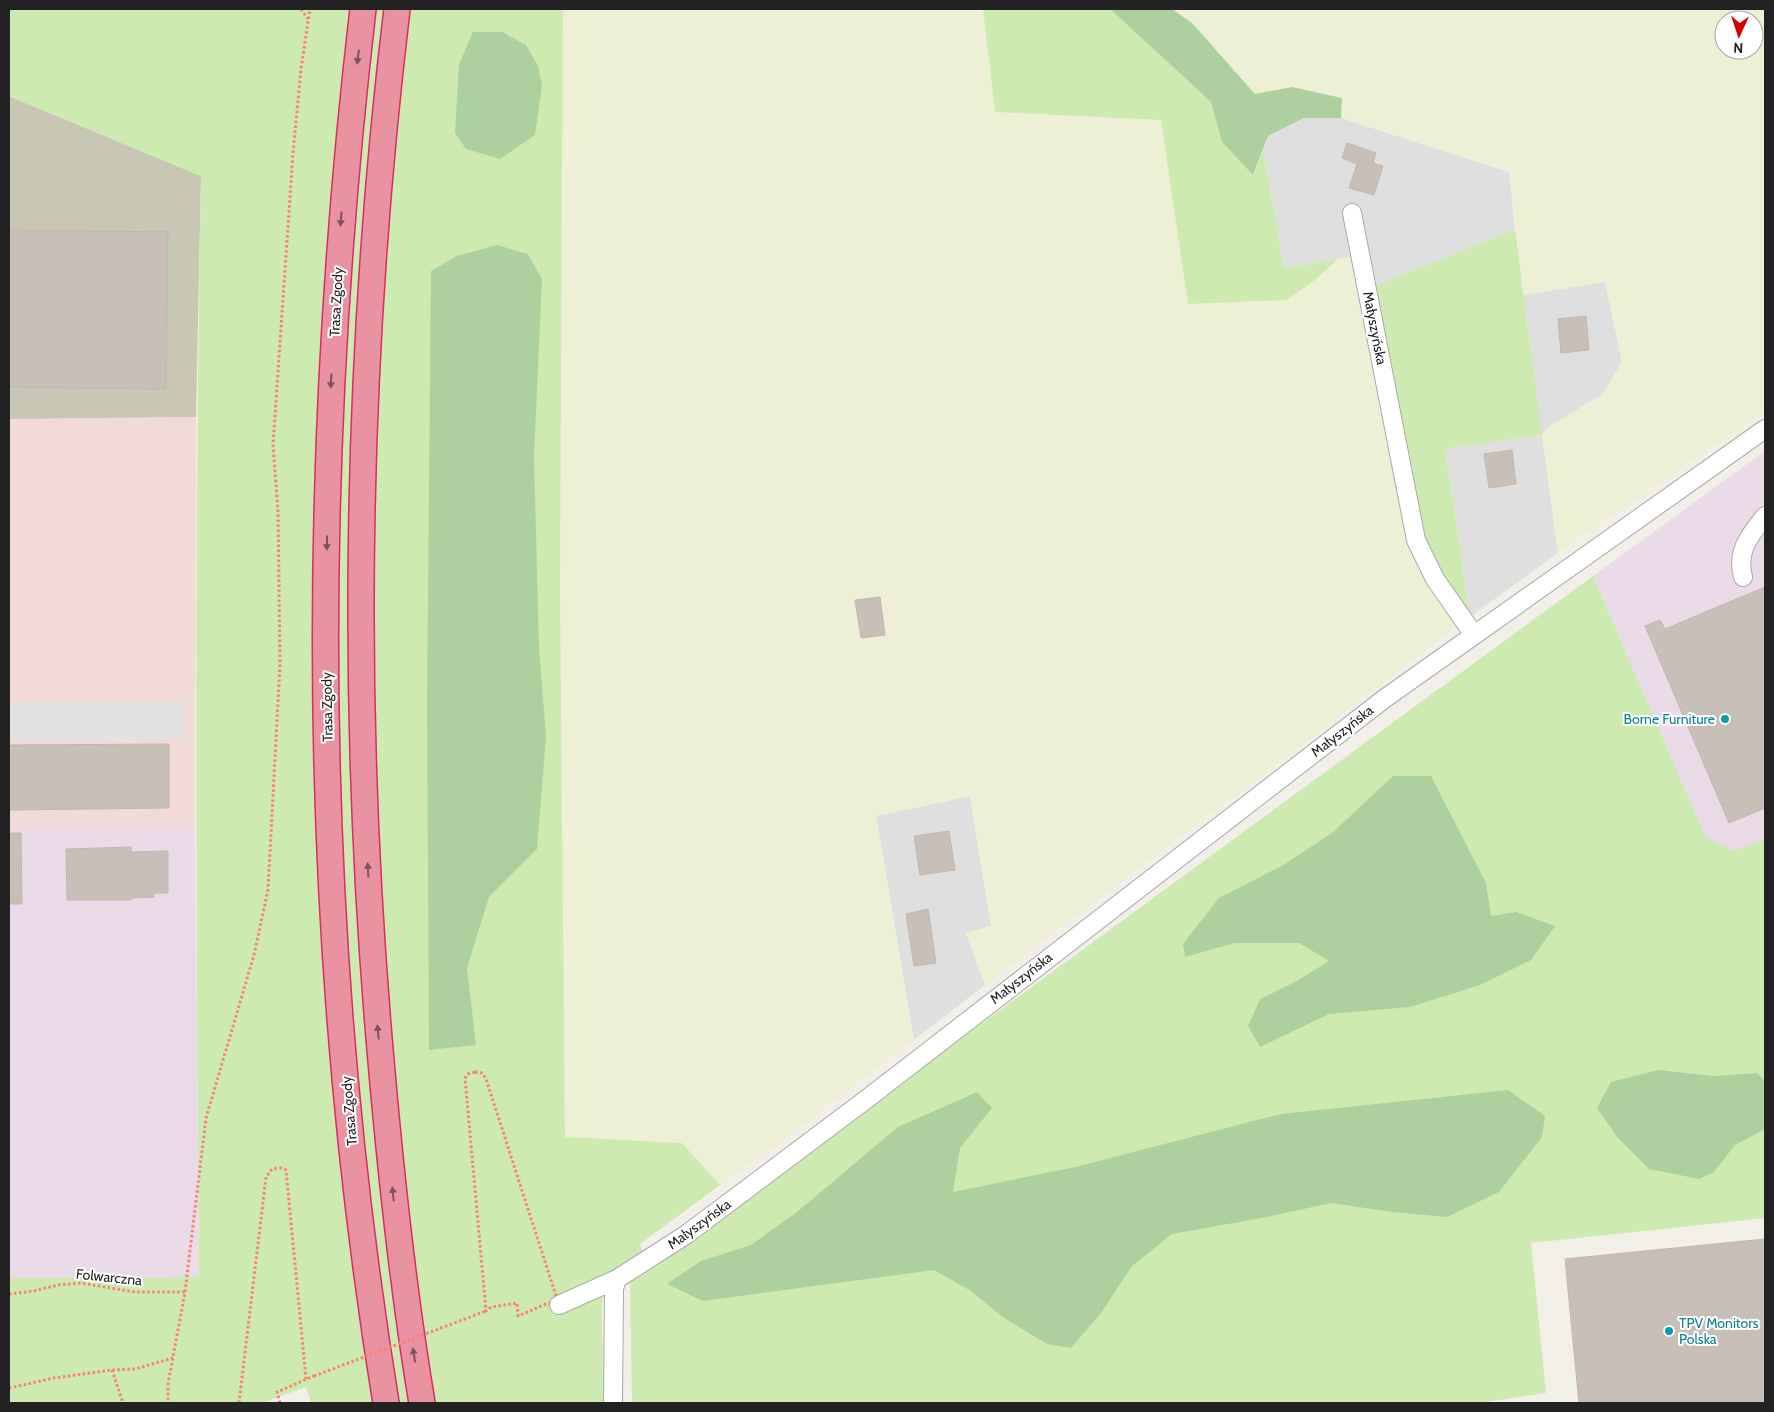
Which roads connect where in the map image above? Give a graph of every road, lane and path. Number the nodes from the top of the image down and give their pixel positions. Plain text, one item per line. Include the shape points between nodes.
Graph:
1 (301, 9) edge
2 (310, 9) edge
3 (363, 9) edge
4 (397, 9) edge
5 (309, 20) junction
6 (1352, 213) dead end
7 (1765, 429) edge
8 (1765, 516) edge
9 (1743, 577) dead end
10 (1474, 635) junction
11 (617, 1279) junction
12 (186, 1292) junction
13 (9, 1294) edge
14 (557, 1299) junction
15 (486, 1311) junction
16 (173, 1358) junction
17 (112, 1370) junction
18 (306, 1379) junction
19 (9, 1388) edge
20 (123, 1403) edge
21 (168, 1403) edge
22 (239, 1403) edge
23 (280, 1403) edge
24 (386, 1403) edge
25 (422, 1403) edge
26 (614, 1403) edge

1 - 5 path
2 - 5 path
3 -> 24 highway, Trasa Zgody via 335,299 328,446 325,636 338,993 358,1202
25 -> 4 highway via 392,1189 373,970 361,633 363,449 370,301 384,114
5 - 12 path via 293,153 273,445 278,511 280,656 268,890 254,955 206,1118
6 - 10 street, Małyszyńska via 1416,540 1435,579
7 - 10 street, Małyszyńska
8 - 9 street via 1749,536 1742,552
10 - 11 street, Małyszyńska via 1384,699 703,1222
11 - 14 street, Małyszyńska
11 - 26 street via 614,1289
12 - 13 path, Folwarczna via 135,1292 81,1283
12 - 16 path
14 - 15 path via 518,1316 517,1304 491,1307
14 - 15 path via 486,1079 482,1072 475,1072 465,1078
15 - 18 path, bridge
16 - 17 path via 135,1369
16 - 21 path
17 - 19 path
17 - 20 path
18 - 22 path via 286,1170 282,1168 272,1170 266,1177
18 - 23 path via 277,1392

